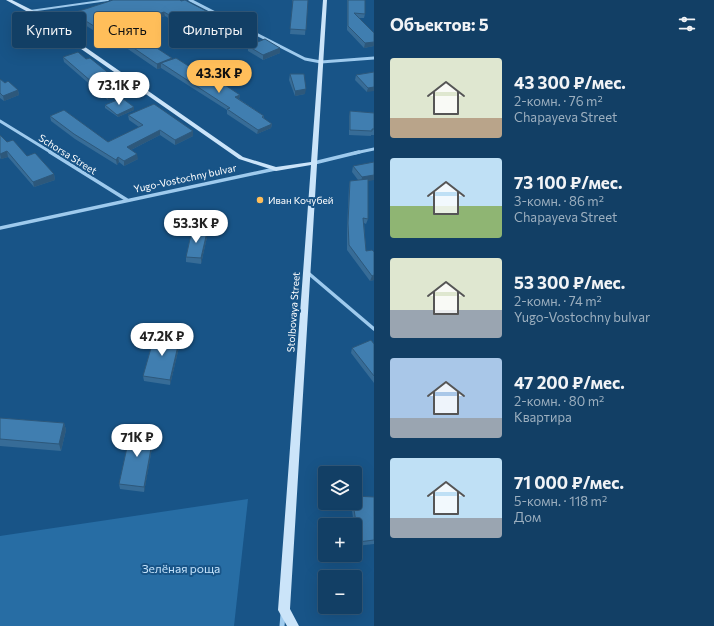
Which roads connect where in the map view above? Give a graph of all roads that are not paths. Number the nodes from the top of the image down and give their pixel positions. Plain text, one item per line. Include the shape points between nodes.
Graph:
1 (8, 0) edge
2 (108, 0) edge
3 (190, 0) edge
4 (325, 0) edge
5 (30, 11) junction
6 (374, 58) edge
7 (321, 62) junction
8 (0, 121) edge
9 (374, 149) edge
10 (314, 163) junction
11 (276, 168) junction
12 (128, 200) junction
13 (0, 228) edge
14 (307, 272) junction
15 (374, 330) edge
16 (284, 610) junction
17 (282, 626) edge
18 (293, 626) edge

1 - 5 main road
2 - 5 lane
3 - 7 street via 305,59
4 - 7 main road, Stolbovaya Street
5 - 11 main road via 240,158
6 - 7 street
7 - 10 main road, Stolbovaya Street
8 - 12 street, Schorsa Street
9 - 10 street, Yugo-Vostochny bulvar
10 - 11 main road, Yugo-Vostochny bulvar
10 - 14 main road, Stolbovaya Street
11 - 12 street, Yugo-Vostochny bulvar
12 - 13 street, Yugo-Vostochny bulvar
14 - 15 street
14 - 16 main road, Stolbovaya Street
16 - 17 street, Stolbovaya Street
16 - 18 main road

